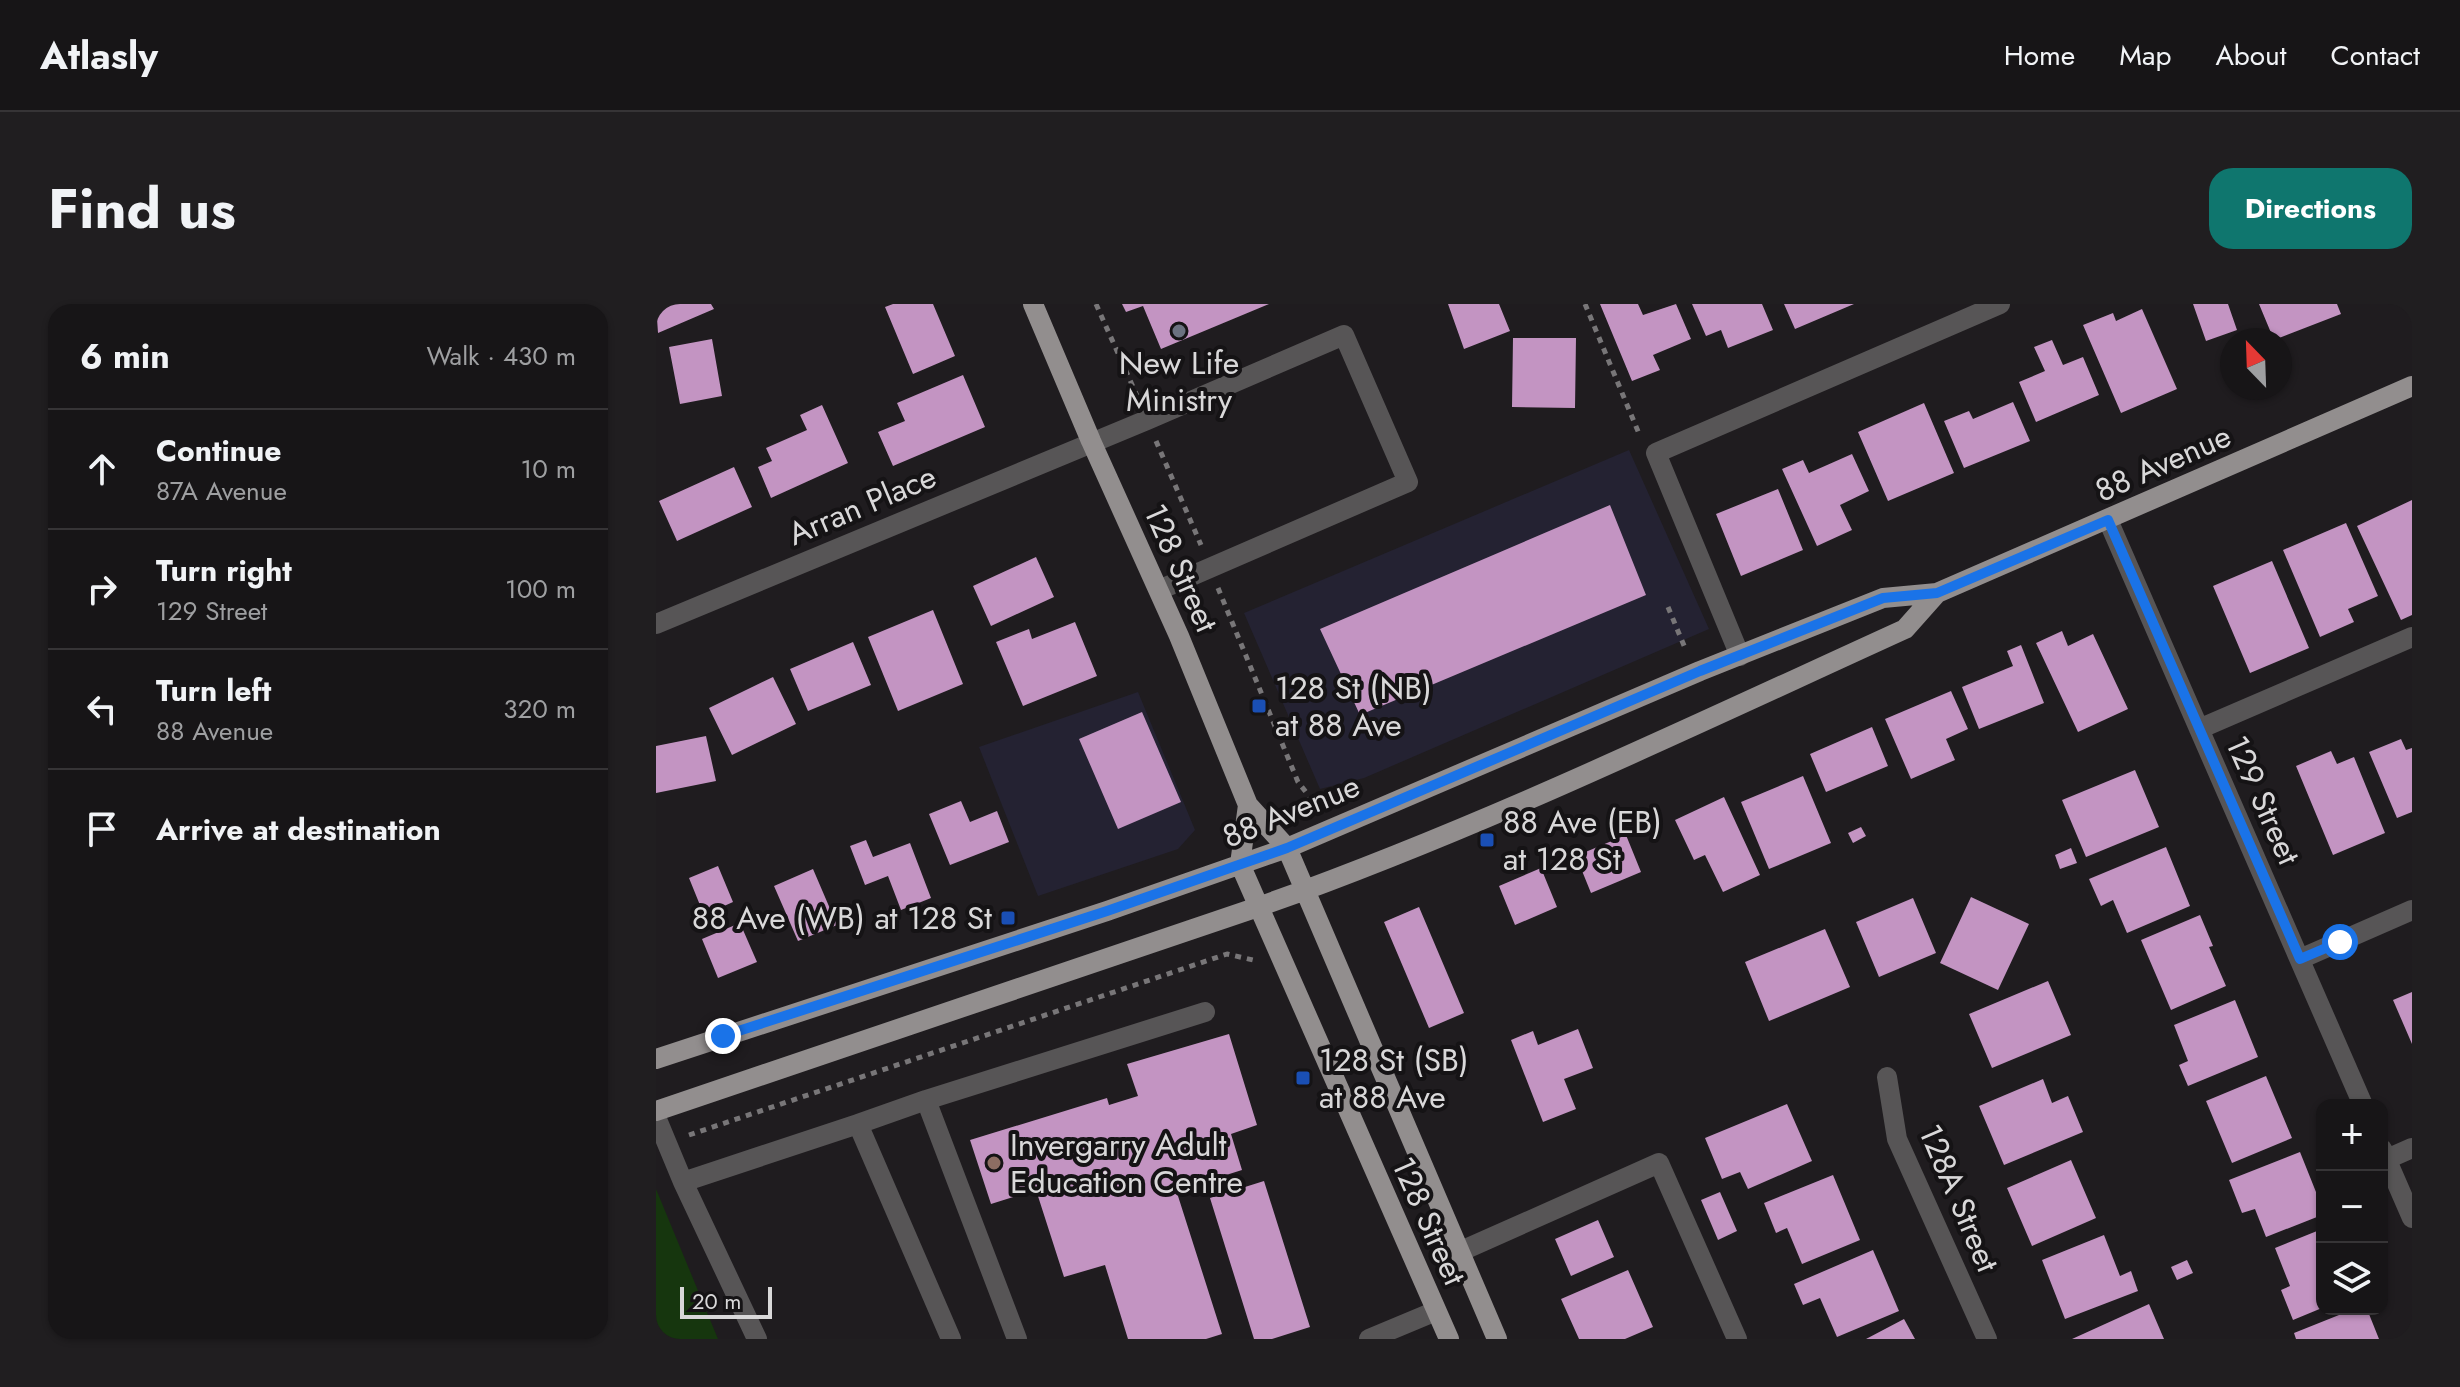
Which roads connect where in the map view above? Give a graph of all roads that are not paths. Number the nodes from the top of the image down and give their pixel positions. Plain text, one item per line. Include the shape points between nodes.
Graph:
1 (1033, 304) edge
2 (2000, 304) edge
3 (2412, 386) edge
4 (1091, 441) junction
5 (2108, 520) junction
6 (1159, 590) junction
7 (1937, 593) junction
8 (656, 624) edge
9 (2412, 637) edge
10 (1740, 656) junction
11 (2199, 729) junction
12 (1248, 805) junction
13 (1287, 848) junction
14 (1240, 864) junction
15 (1305, 891) junction
16 (1258, 907) junction
17 (2412, 910) edge
18 (2300, 959) junction
19 (1205, 1012) dead end
20 (656, 1059) edge
21 (1887, 1077) dead end
22 (2360, 1099) edge
23 (926, 1100) junction
24 (656, 1114) edge
25 (858, 1124) junction
26 (2412, 1148) edge
27 (2388, 1153) edge
28 (2388, 1163) edge
29 (683, 1182) junction
30 (2412, 1218) edge
31 (1459, 1252) junction
32 (1436, 1311) junction
33 (757, 1339) edge
34 (951, 1339) edge
35 (1017, 1339) edge
36 (1369, 1339) edge
37 (1449, 1339) edge
38 (1497, 1339) edge
39 (1737, 1339) edge
40 (1987, 1339) edge

1 - 4 main road, 128 Street
2 - 10 street via 1656,453
3 - 5 main road, 88 Avenue
4 - 6 main road, 128 Street
4 - 6 street, Arran Place via 1344,335 1408,482
4 - 8 street, Arran Place
5 - 7 main road, 88 Avenue
5 - 11 street, 129 Street
6 - 12 main road, 128 Street
7 - 10 main road, 88 Avenue via 1883,598
7 - 15 main road, 88 Avenue via 1905,629 1579,777
9 - 11 street
10 - 13 main road, 88 Avenue
11 - 18 street, 129 Street
12 - 13 main road, 128 Street
12 - 14 main road
13 - 14 main road, 88 Avenue
13 - 15 main road, 128 Street
14 - 16 main road, 128 Street
14 - 20 main road, 88 Avenue
15 - 16 main road, 88 Avenue
15 - 31 main road, 128 Street
16 - 24 main road, 88 Avenue
16 - 32 main road, 128 Street
17 - 18 street
18 - 22 street, 129 Street
19 - 23 street
21 - 40 street, 128A Street via 1897,1139
23 - 25 street
23 - 35 street
24 - 29 street
25 - 29 street
25 - 34 street
26 - 27 street
28 - 30 street
29 - 33 street
31 - 38 main road, 128 Street
31 - 39 street via 1659,1163
32 - 36 street
32 - 37 main road, 128 Street

